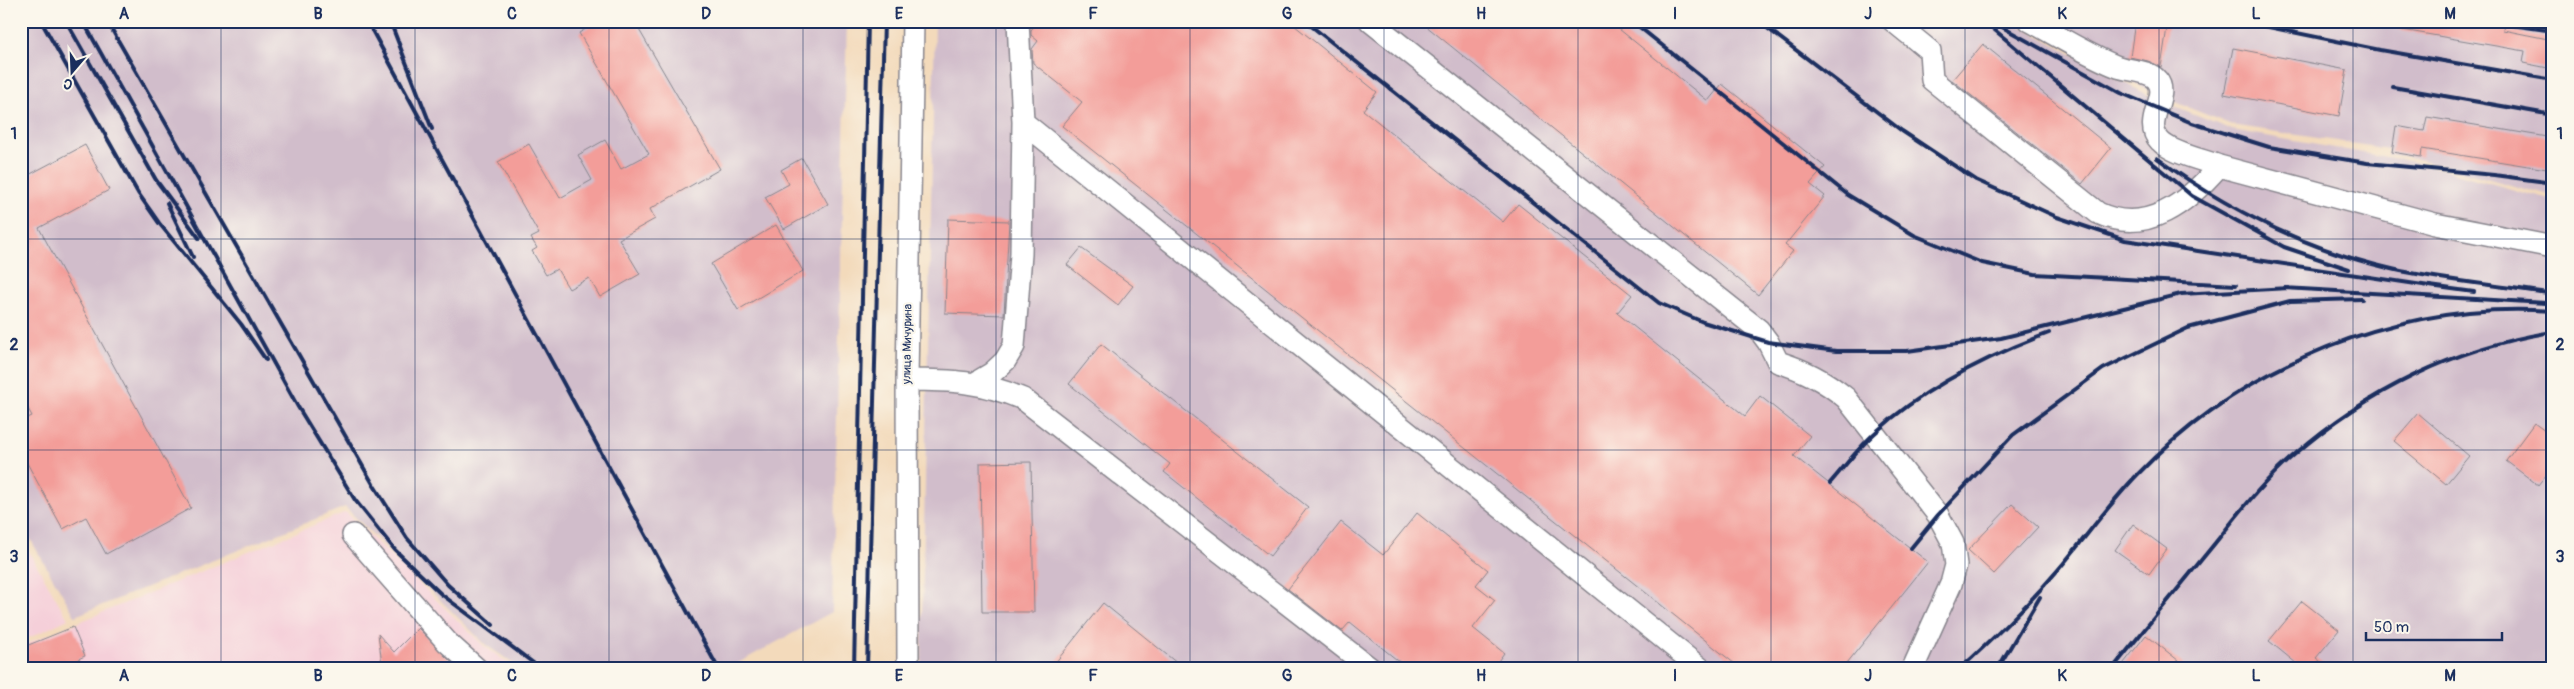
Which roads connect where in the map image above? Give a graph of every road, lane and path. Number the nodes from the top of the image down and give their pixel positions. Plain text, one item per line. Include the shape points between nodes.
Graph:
1 (913, 21) edge
2 (1018, 21) edge
3 (1370, 21) edge
4 (1893, 21) edge
5 (2030, 21) edge
6 (1023, 122) junction
7 (2219, 166) junction
8 (2553, 247) edge
9 (907, 380) junction
10 (975, 383) junction
11 (353, 535) dead end
12 (476, 668) edge
13 (908, 668) edge
14 (1370, 668) edge
15 (1700, 668) edge
16 (1913, 668) edge

1 - 9 street, улица Мичурина
2 - 6 street
3 - 16 street via 1759,330 1778,362 1806,371 1846,398 1942,521 1954,543 1956,565 1951,584
4 - 7 street via 1930,51 1932,80 2098,213 2114,221 2137,222 2153,218 2192,196
5 - 7 street via 2118,67 2148,74 2158,80 2161,88 2153,120 2154,133 2160,142
6 - 10 street via 1021,254 1014,346 992,373
6 - 15 street
7 - 8 street via 2435,224
9 - 10 street
9 - 13 street, улица Мичурина
10 - 14 street via 995,387 1041,411
11 - 12 street via 441,635

